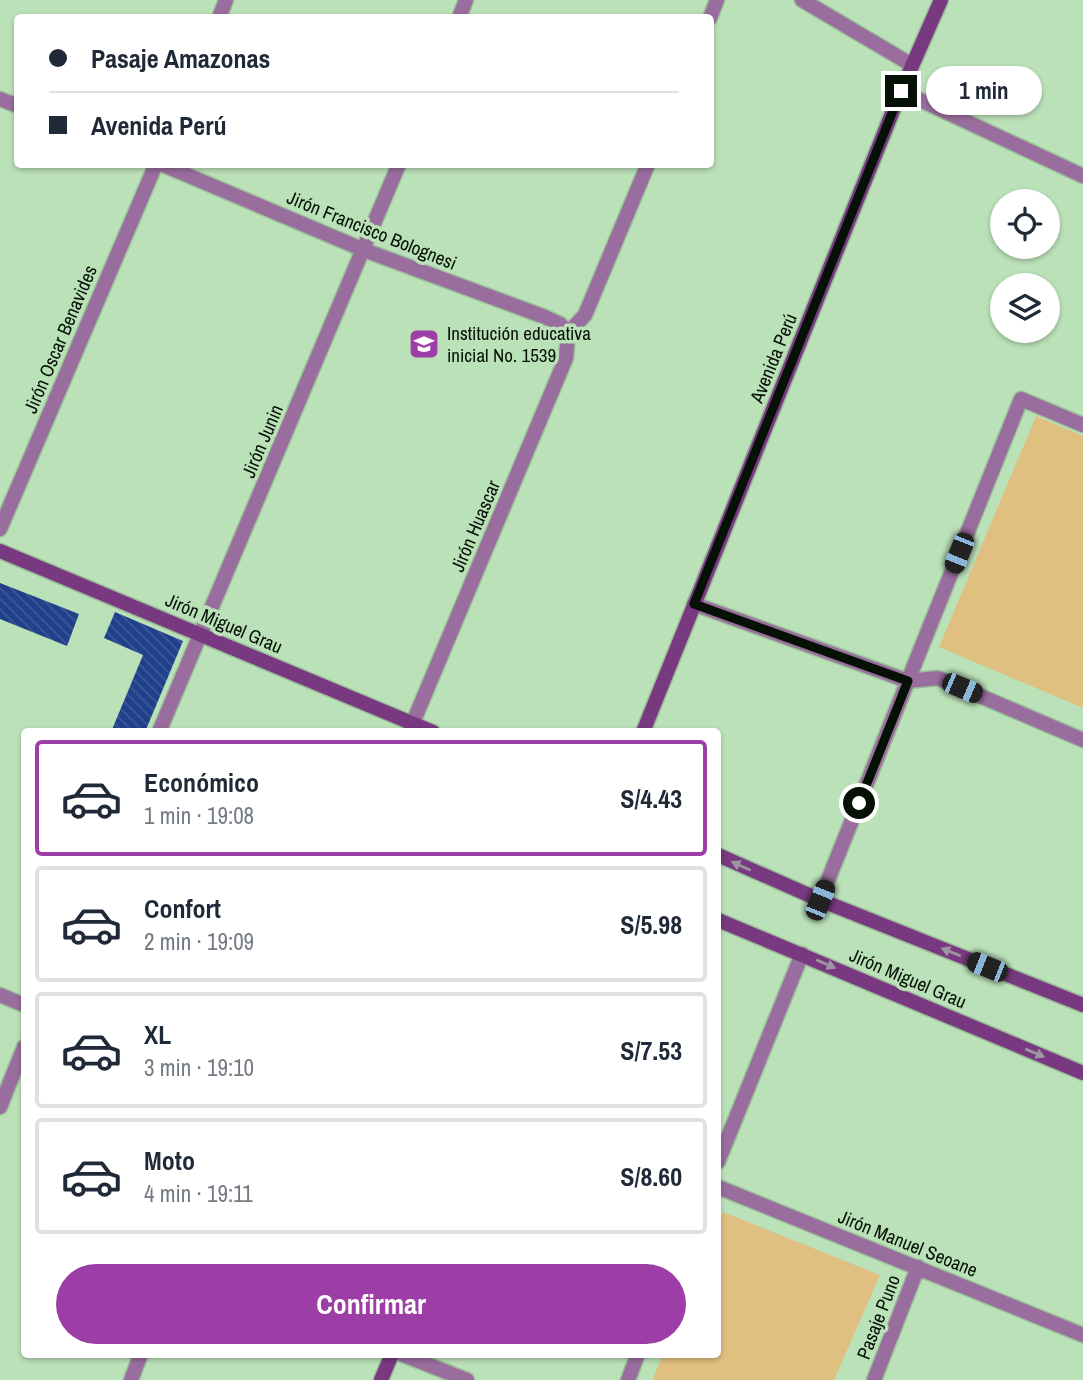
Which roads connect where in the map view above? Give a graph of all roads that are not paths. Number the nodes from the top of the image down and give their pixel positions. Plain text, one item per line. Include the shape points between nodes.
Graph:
1 (802, 0) edge
2 (941, 0) edge
3 (912, 65) junction
4 (901, 91) junction
5 (156, 168) edge
6 (168, 168) edge
7 (397, 168) edge
8 (646, 168) edge
9 (1083, 176) edge
10 (364, 250) junction
11 (568, 333) junction
12 (1083, 425) edge
13 (0, 529) edge
14 (0, 551) edge
15 (694, 604) junction
16 (201, 635) junction
17 (908, 681) junction
18 (411, 727) edge
19 (161, 728) edge
20 (645, 728) edge
21 (1083, 740) edge
22 (721, 856) edge
23 (820, 900) junction
24 (721, 921) edge
25 (802, 954) junction
26 (0, 995) edge
27 (21, 1004) edge
28 (1083, 1005) edge
29 (21, 1054) edge
30 (1083, 1073) edge
31 (0, 1107) edge
32 (721, 1155) edge
33 (721, 1188) edge
34 (918, 1267) junction
35 (1083, 1335) edge
36 (139, 1358) edge
37 (390, 1358) edge
38 (411, 1358) edge
39 (636, 1358) edge
40 (131, 1380) edge
41 (381, 1380) edge
42 (467, 1380) edge
43 (628, 1380) edge
44 (874, 1380) edge

1 - 3 street
2 - 3 main road, Avenida Perú
3 - 4 main road, Avenida Perú
4 - 9 street
4 - 15 main road, Avenida Perú
5 - 13 street, Jirón Oscar Benavides
6 - 10 street, Jirón Francisco Bolognesi
7 - 10 street, Jirón Junin
8 - 11 street via 584,316
10 - 11 street, Jirón Francisco Bolognesi via 545,317
10 - 16 street, Jirón Junin
11 - 18 street, Jirón Huascar via 566,358
12 - 17 street via 1021,399
14 - 16 main road, Jirón Miguel Grau
15 - 17 street
15 - 20 main road, Avenida Perú
16 - 18 main road, Jirón Miguel Grau
16 - 19 street, Jirón Junin
17 - 21 street via 938,678
17 - 23 street
23 -> 22 main road, Jirón Miguel Grau
28 -> 23 main road, Jirón Miguel Grau
24 - 25 main road, Jirón Miguel Grau
25 -> 30 main road, Jirón Miguel Grau
25 - 32 street
26 - 27 street
29 - 31 street
33 - 34 street, Jirón Manuel Seoane
34 - 35 street, Jirón Manuel Seoane
34 - 44 street, Pasaje Puno
36 - 40 street
37 - 41 main road
38 - 42 street
39 - 43 street

